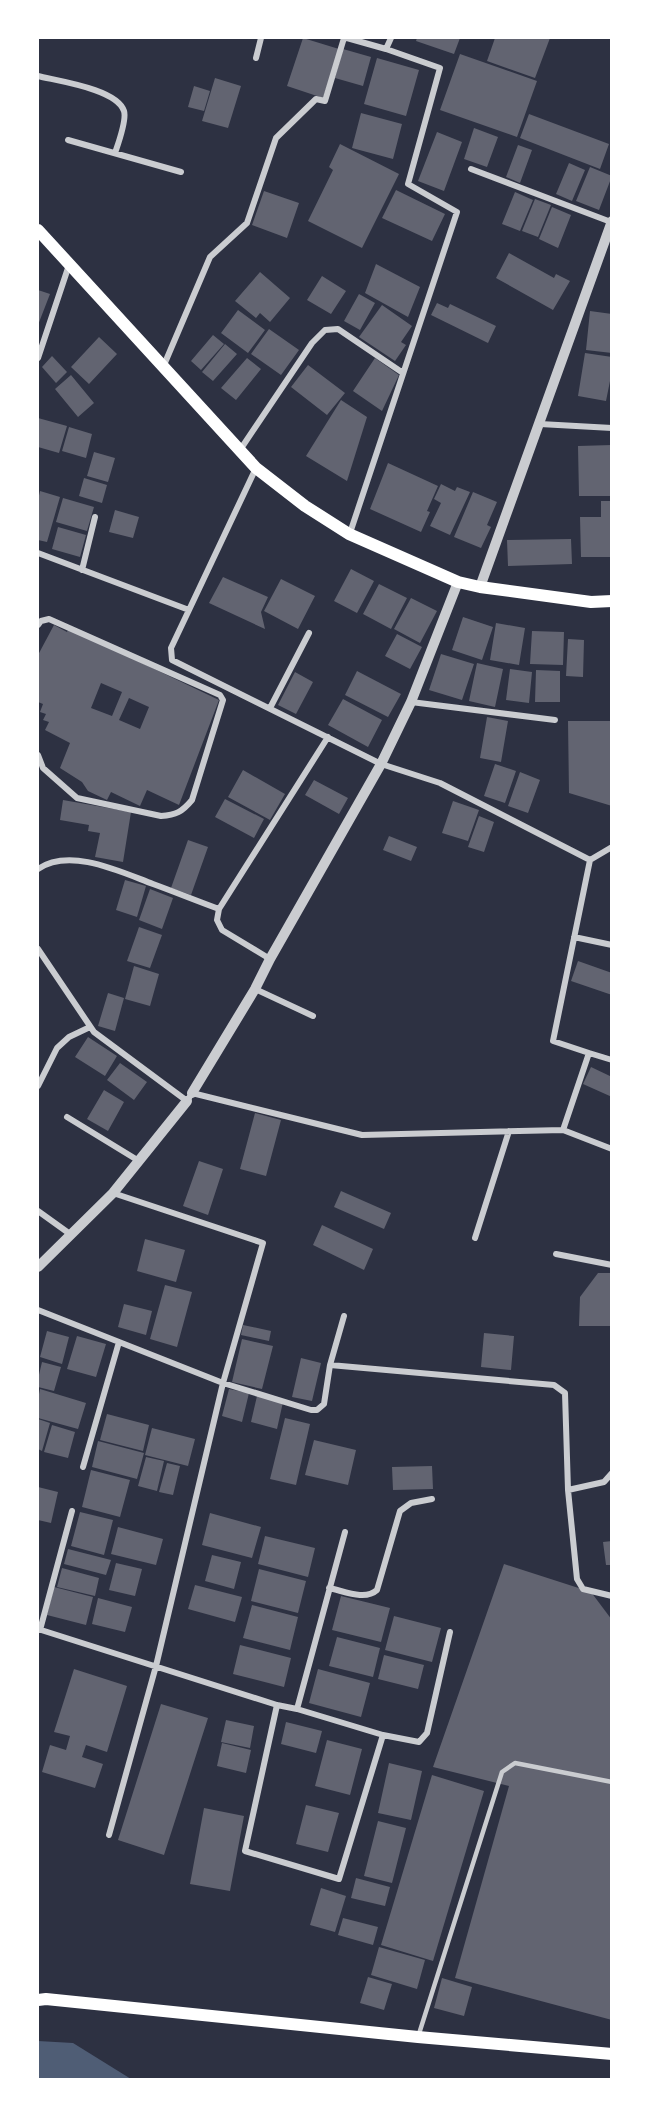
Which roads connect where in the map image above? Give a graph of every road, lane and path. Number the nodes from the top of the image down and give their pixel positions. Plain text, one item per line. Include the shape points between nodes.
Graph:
1 (261, 38) edge
2 (345, 38) edge
3 (391, 38) edge
4 (386, 49) junction
5 (256, 58) dead end
6 (38, 76) edge
7 (68, 140) dead end
8 (115, 153) junction
9 (471, 169) dead end
10 (182, 172) dead end
11 (611, 222) edge
12 (38, 230) edge
13 (70, 264) junction
14 (38, 358) edge
15 (164, 365) junction
16 (403, 373) junction
17 (540, 424) junction
18 (612, 428) edge
19 (240, 450) junction
20 (256, 468) junction
21 (95, 517) dead end
22 (349, 534) junction
23 (38, 554) edge
24 (82, 570) junction
25 (458, 582) junction
26 (480, 587) junction
27 (612, 601) edge
28 (189, 610) junction
29 (38, 625) edge
30 (309, 633) dead end
31 (172, 660) junction
32 (166, 670) junction
33 (411, 702) junction
34 (270, 708) junction
35 (555, 720) dead end
36 (328, 737) junction
37 (38, 755) edge
38 (381, 764) junction
39 (612, 847) edge
40 (590, 860) junction
41 (38, 868) edge
42 (219, 909) junction
43 (574, 937) junction
44 (612, 945) edge
45 (38, 949) edge
46 (270, 959) junction
47 (255, 989) junction
48 (313, 1016) dead end
49 (90, 1027) junction
50 (590, 1053) junction
51 (612, 1060) edge
52 (38, 1086) edge
53 (189, 1097) junction
54 (67, 1117) dead end
55 (563, 1130) junction
56 (509, 1131) junction
57 (612, 1149) edge
58 (139, 1161) junction
59 (113, 1193) junction
60 (38, 1211) edge
61 (70, 1234) junction
62 (475, 1238) dead end
63 (556, 1254) dead end
64 (612, 1264) edge
65 (38, 1267) edge
66 (38, 1310) edge
67 (344, 1316) dead end
68 (119, 1342) junction
69 (330, 1365) junction
70 (223, 1383) junction
71 (83, 1467) dead end
72 (612, 1473) edge
73 (568, 1490) junction
74 (432, 1499) dead end
75 (72, 1510) dead end
76 (345, 1532) dead end
77 (329, 1588) junction
78 (612, 1596) edge
79 (38, 1630) edge
80 (450, 1632) dead end
81 (156, 1666) junction
82 (277, 1705) junction
83 (297, 1709) junction
84 (383, 1735) junction
85 (612, 1782) edge
86 (109, 1835) dead end
87 (38, 2000) edge
88 (418, 2037) junction
89 (612, 2054) edge

1 - 5 street
2 - 4 street
2 - 15 street via 325,101 316,99 276,138 247,223 210,256
3 - 4 street
4 - 16 street via 440,68 408,184 457,212
6 - 8 street via 98,91 119,103 124,120
7 - 8 street
8 - 10 street
9 - 11 street
11 - 17 street
12 - 13 main road
13 - 14 street
13 - 15 main road
15 - 19 main road
16 - 19 street via 338,329 325,330 312,343
16 - 22 street
17 - 18 street
17 - 26 street
19 - 20 main road
20 - 22 main road
20 - 28 street
21 - 24 street
22 - 25 main road
23 - 24 street
24 - 28 street
25 - 26 main road
25 - 33 street
26 - 27 main road via 591,602
28 - 31 street via 171,648
29 - 32 street via 49,619
30 - 34 street
31 - 32 street
31 - 34 street
32 - 37 street via 220,695 223,700 192,800 183,811 161,816 77,798 43,768
33 - 35 street
33 - 38 street
34 - 36 street
36 - 38 street
36 - 42 street
38 - 40 street via 440,783
38 - 46 street
39 - 40 street
40 - 43 street
41 - 42 street via 56,861 76,860 103,865
42 - 46 street via 222,930
43 - 44 street
43 - 50 street via 553,1041
45 - 49 street
46 - 47 street
47 - 48 street
47 - 53 street
49 - 52 street via 57,1048
49 - 53 street
50 - 51 street
50 - 55 street
53 - 56 street via 362,1135
53 - 58 street
54 - 58 street
55 - 56 street
55 - 57 street
56 - 62 street
58 - 59 street
59 - 61 street
59 - 70 street via 263,1243
60 - 61 street
61 - 65 street
63 - 64 street
66 - 68 street
67 - 69 street
68 - 70 street
68 - 71 street
69 - 70 street via 324,1404 317,1410
69 - 73 street via 554,1385 565,1393
70 - 81 street
72 - 73 street via 604,1482
73 - 78 street via 578,1579 583,1589
74 - 77 street via 411,1503 400,1511 374,1593 366,1596
75 - 79 street
76 - 77 street
77 - 83 street
79 - 81 street
80 - 84 street via 427,1733 419,1742
81 - 82 street
81 - 86 street
82 - 83 street
82 - 84 street via 245,1851 339,1879
83 - 84 street
85 - 88 lane via 515,1763 502,1772
87 - 88 main road
88 - 89 main road

